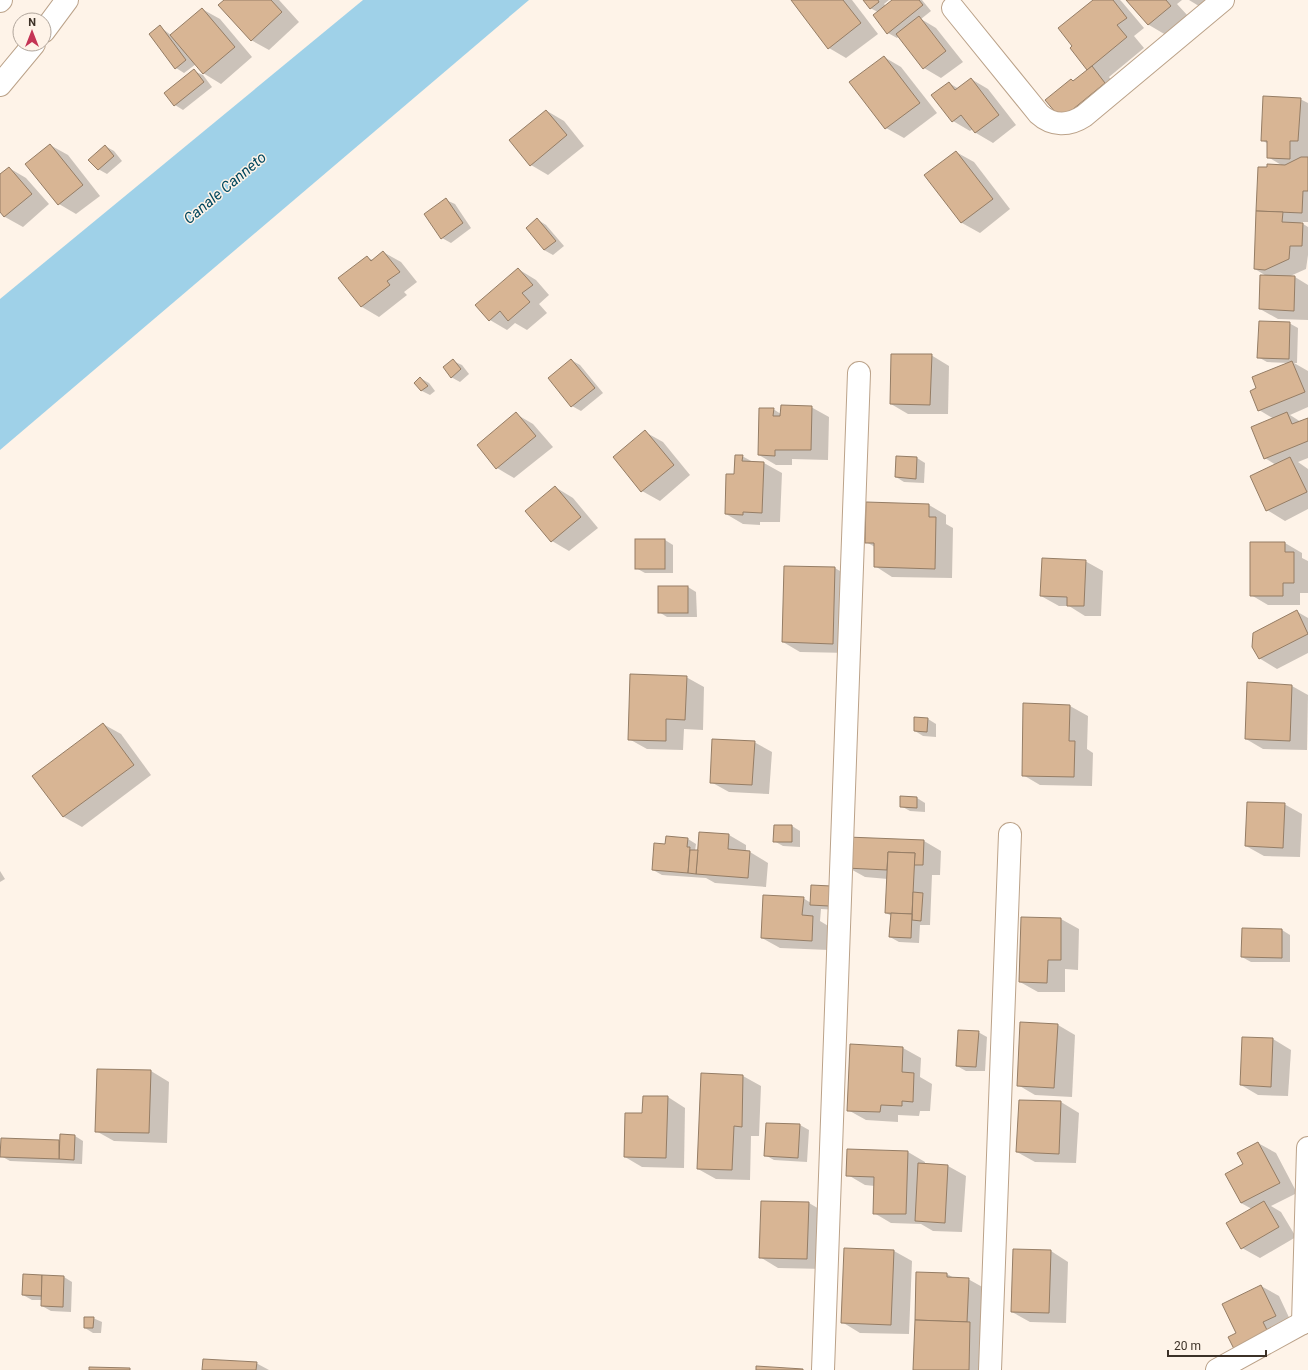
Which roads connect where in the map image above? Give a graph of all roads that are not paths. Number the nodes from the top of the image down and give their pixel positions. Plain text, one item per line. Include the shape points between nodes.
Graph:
1 (67, 0) edge
2 (1223, 0) edge
3 (954, 3) edge
4 (52, 20) edge
5 (27, 52) edge
6 (0, 85) edge
7 (859, 373) dead end
8 (1010, 834) dead end
9 (1308, 1148) edge
10 (1306, 1322) edge
11 (823, 1370) edge
12 (990, 1370) edge
13 (1218, 1370) edge

1 - 4 main road
2 - 3 main road via 1084,116 1068,124 1052,122 1039,114
5 - 6 main road
7 - 11 main road
8 - 12 main road
9 - 10 main road
10 - 13 main road

